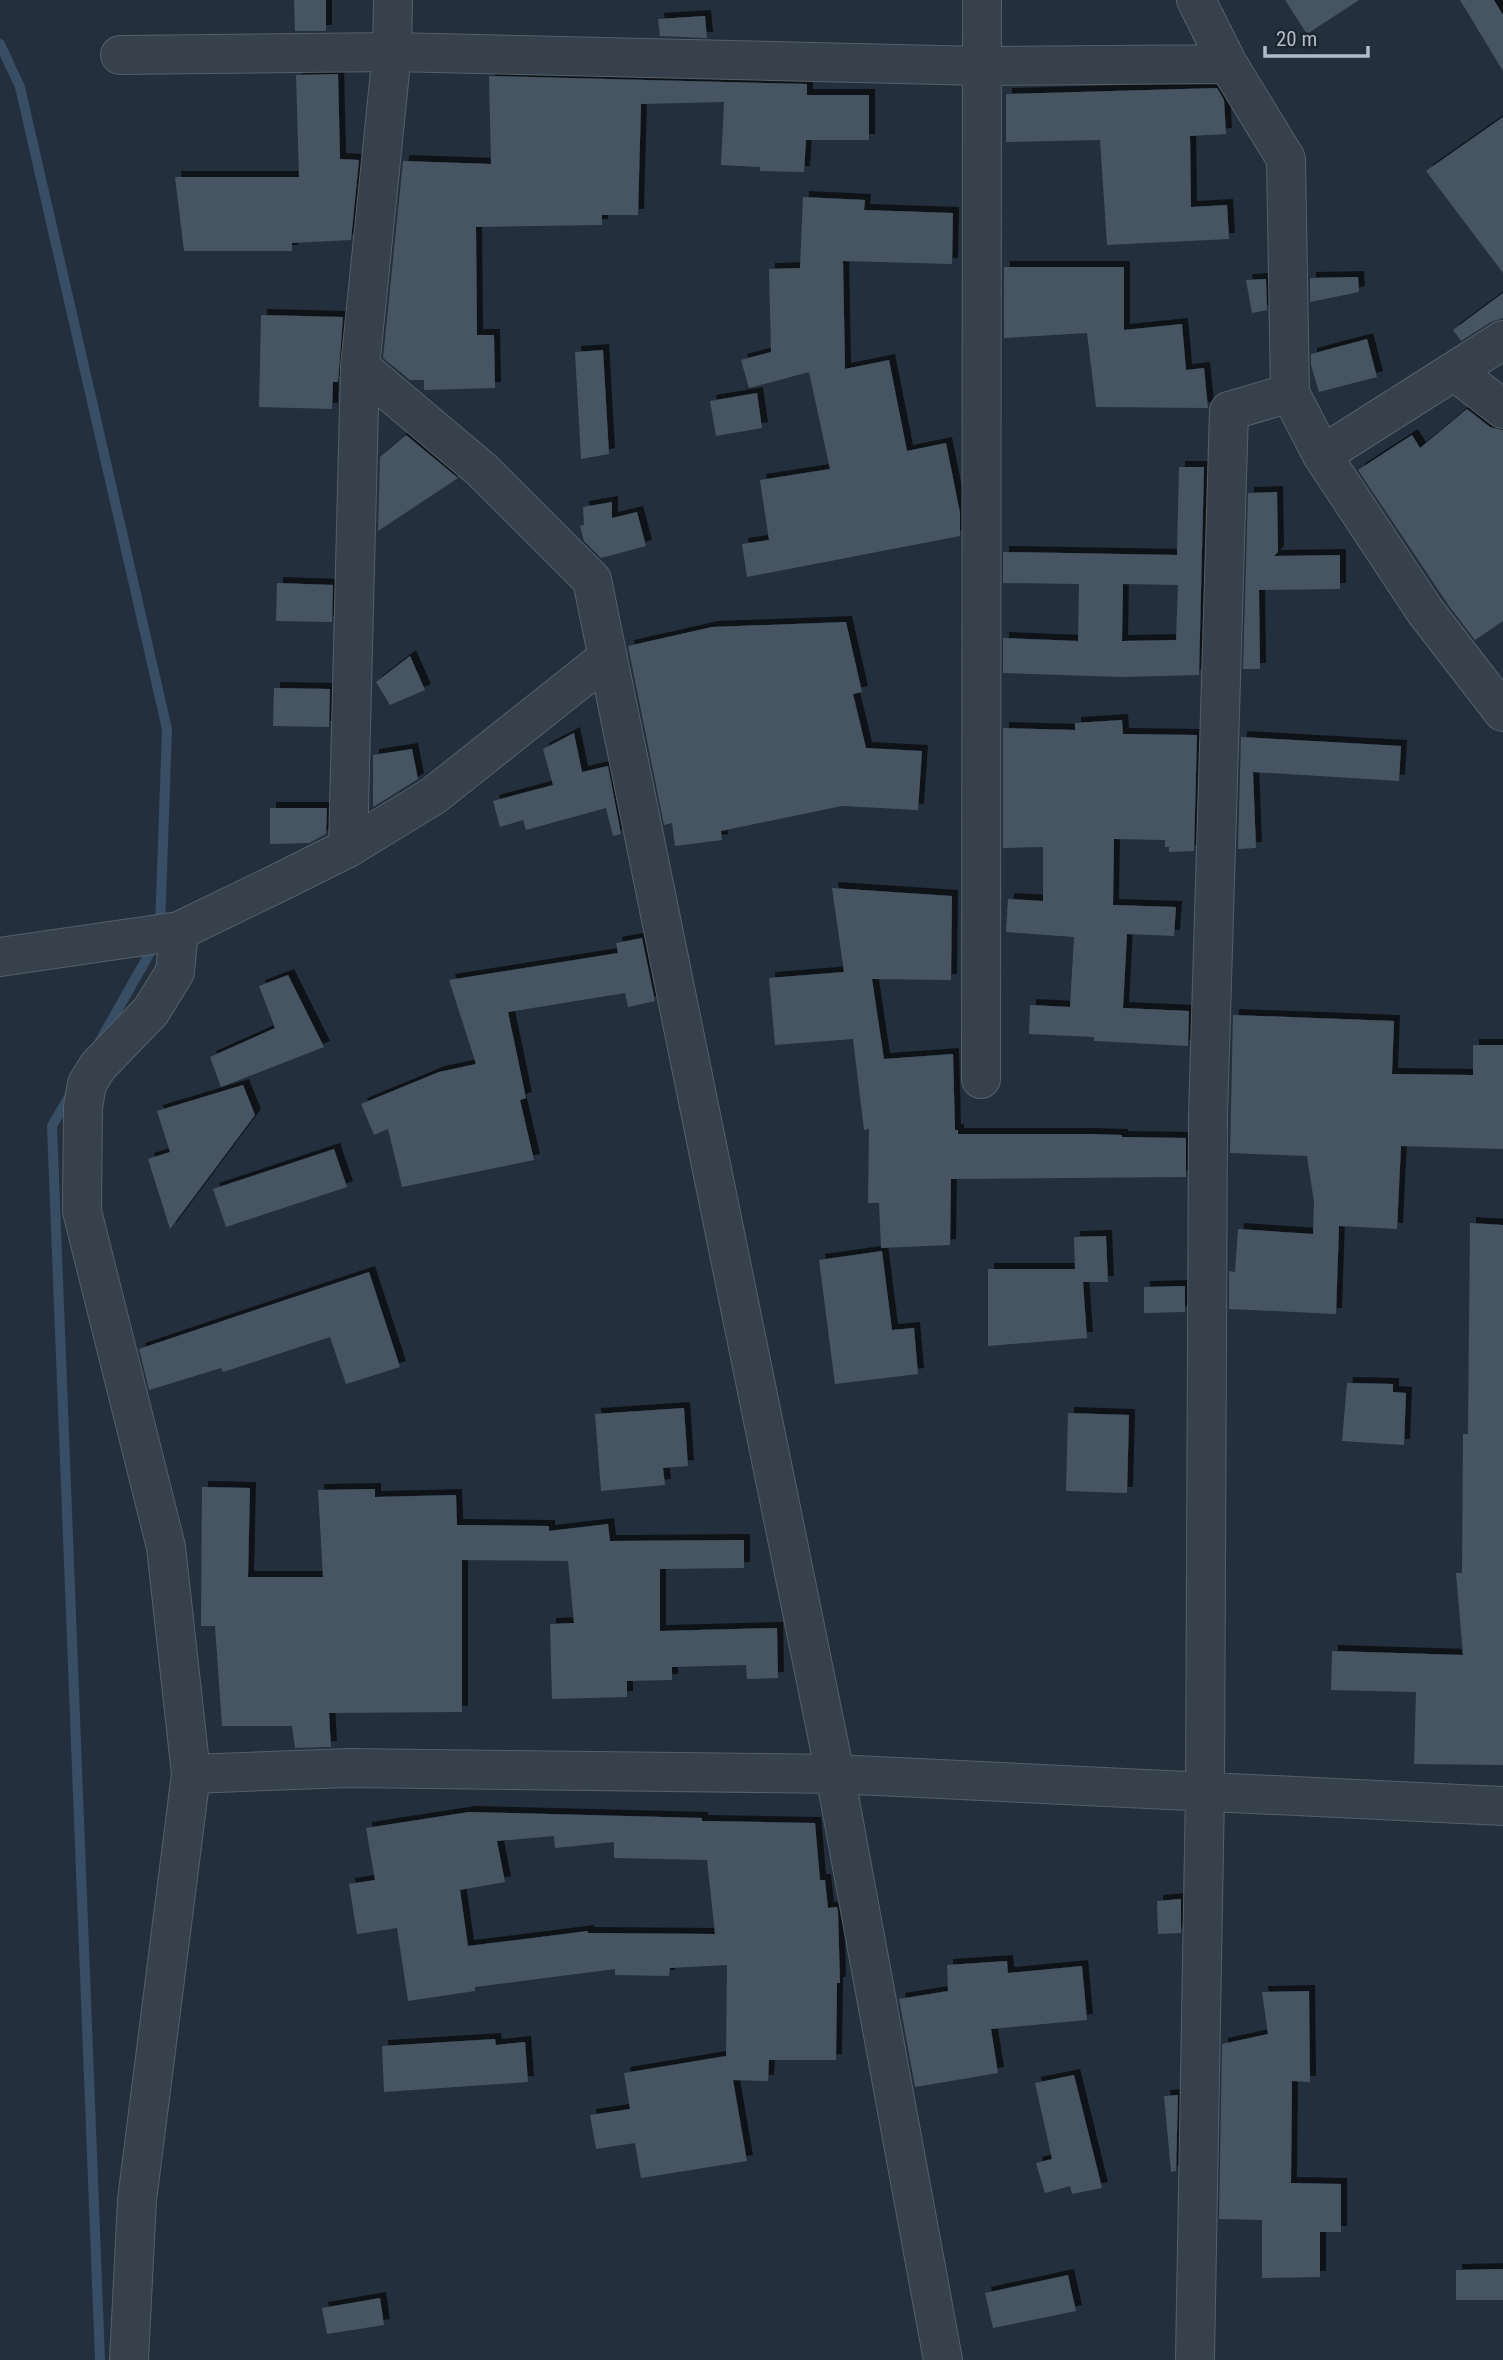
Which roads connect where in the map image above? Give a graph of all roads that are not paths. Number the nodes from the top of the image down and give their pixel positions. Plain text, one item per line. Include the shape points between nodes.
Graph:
1 (393, 0) edge
2 (982, 0) edge
3 (1195, 0) edge
4 (392, 52) junction
5 (120, 55) dead end
6 (1228, 64) junction
7 (981, 66) junction
8 (1503, 340) edge
9 (360, 367) junction
10 (1454, 370) junction
11 (1290, 393) junction
12 (1503, 409) edge
13 (1322, 455) junction
14 (608, 657) junction
15 (1503, 712) edge
16 (348, 848) junction
17 (179, 931) junction
18 (0, 957) edge
19 (981, 1079) dead end
20 (191, 1774) junction
21 (835, 1774) junction
22 (1205, 1791) junction
23 (1503, 1806) edge
24 (129, 2360) edge
25 (943, 2360) edge
26 (1195, 2360) edge

1 - 4 street
2 - 7 street
3 - 6 street
4 - 5 street
4 - 7 street
4 - 9 street
6 - 7 street
6 - 11 street via 1286,159
7 - 19 street
8 - 10 street
9 - 14 street via 482,470 593,580
9 - 16 street
10 - 12 street
10 - 13 street
11 - 13 street
11 - 22 street via 1229,411 1208,1116
13 - 15 street via 1425,611
14 - 16 street via 433,796
14 - 21 street
16 - 17 street
17 - 18 street
17 - 20 street via 175,972 150,1011 87,1084 82,1211 166,1547
20 - 21 street via 349,1768
20 - 24 street via 137,2200
21 - 22 street
21 - 25 street
22 - 23 street
22 - 26 street

